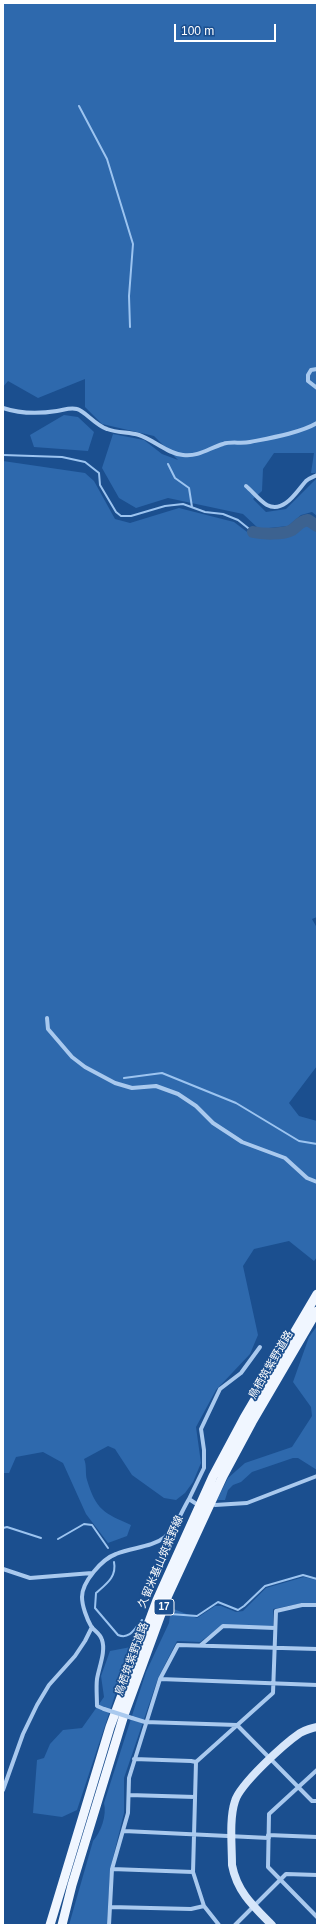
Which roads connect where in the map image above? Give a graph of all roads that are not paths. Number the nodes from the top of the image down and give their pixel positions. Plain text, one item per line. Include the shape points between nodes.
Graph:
1 (317, 369) edge
2 (317, 388) edge
3 (3, 408) edge
4 (317, 423) edge
5 (317, 475) edge
6 (246, 486) dead end
7 (47, 1018) dead end
8 (317, 1182) edge
9 (316, 1294) edge
10 (317, 1311) edge
11 (260, 1347) dead end
12 (317, 1476) edge
13 (189, 1499) junction
14 (195, 1502) dead end
15 (214, 1505) dead end
16 (3, 1569) edge
17 (92, 1573) junction
18 (317, 1605) edge
19 (92, 1627) junction
20 (275, 1628) junction
21 (201, 1645) junction
22 (275, 1648) junction
23 (317, 1649) edge
24 (160, 1679) junction
25 (274, 1684) junction
26 (317, 1685) edge
27 (145, 1722) junction
28 (237, 1725) junction
29 (317, 1727) edge
30 (271, 1758) junction
31 (134, 1759) junction
32 (196, 1762) junction
33 (317, 1770) edge
34 (298, 1788) junction
35 (3, 1790) edge
36 (129, 1795) junction
37 (195, 1797) junction
38 (317, 1801) edge
39 (124, 1831) junction
40 (194, 1834) junction
41 (269, 1836) junction
42 (317, 1836) edge
43 (232, 1837) junction
44 (112, 1869) junction
45 (193, 1872) junction
46 (317, 1875) edge
47 (280, 1879) junction
48 (204, 1906) junction
49 (110, 1907) junction
50 (254, 1907) junction
51 (317, 1917) edge
52 (50, 1925) edge
53 (62, 1925) edge
54 (109, 1925) edge
55 (219, 1925) edge
56 (234, 1925) edge
57 (272, 1925) edge

1 - 2 street via 311,370 308,381
3 - 4 street via 27,413 80,409 98,426 138,434 154,440 176,454 185,456 201,454 224,443 249,442 307,428
5 - 6 street via 308,480 283,505 267,505
7 - 8 street via 48,1029 72,1057 85,1067 115,1083 132,1088 156,1086 178,1094 196,1106 213,1123 242,1142 285,1158 307,1178
9 - 52 main road, 久留米基山筑紫野線 / 17 via 213,1476 157,1600 110,1727
10 - 53 main road, 鳥栖筑紫野道路 / 17 via 223,1476 168,1595 124,1714
11 - 13 street via 241,1373 220,1389 204,1422 201,1429 204,1468
12 - 15 street via 247,1503
13 - 14 street
13 - 17 street via 173,1529 163,1538 149,1545 116,1554
16 - 17 street via 30,1578
17 - 19 street via 85,1585 82,1604
18 - 20 street via 302,1605 276,1611
19 - 27 street, bridge via 103,1641 96,1706
19 - 35 street via 75,1656 49,1685 37,1705 23,1734
20 - 21 street via 223,1626
20 - 22 street
21 - 22 street
21 - 24 street via 178,1644
22 - 23 street
22 - 25 street
24 - 25 street
24 - 27 street
25 - 26 street
25 - 28 street via 273,1693
27 - 28 street
27 - 31 street
28 - 30 street
28 - 32 street
29 - 30 street via 298,1734
30 - 34 street
30 - 43 street via 244,1785 237,1796 233,1811
31 - 32 street
31 - 36 street via 129,1778
32 - 37 street
33 - 34 street
34 - 38 street via 312,1801
34 - 41 street via 269,1814
36 - 37 street
36 - 39 street
37 - 40 street
39 - 40 street
39 - 44 street
40 - 43 street
40 - 45 street
41 - 42 street
41 - 43 street
41 - 47 street via 268,1867
43 - 50 street via 234,1874 241,1891
44 - 45 street
44 - 49 street
45 - 48 street
46 - 47 street via 286,1874
47 - 50 street
47 - 51 street
48 - 49 street via 191,1909
48 - 55 street
49 - 54 street
50 - 56 street
50 - 57 street

